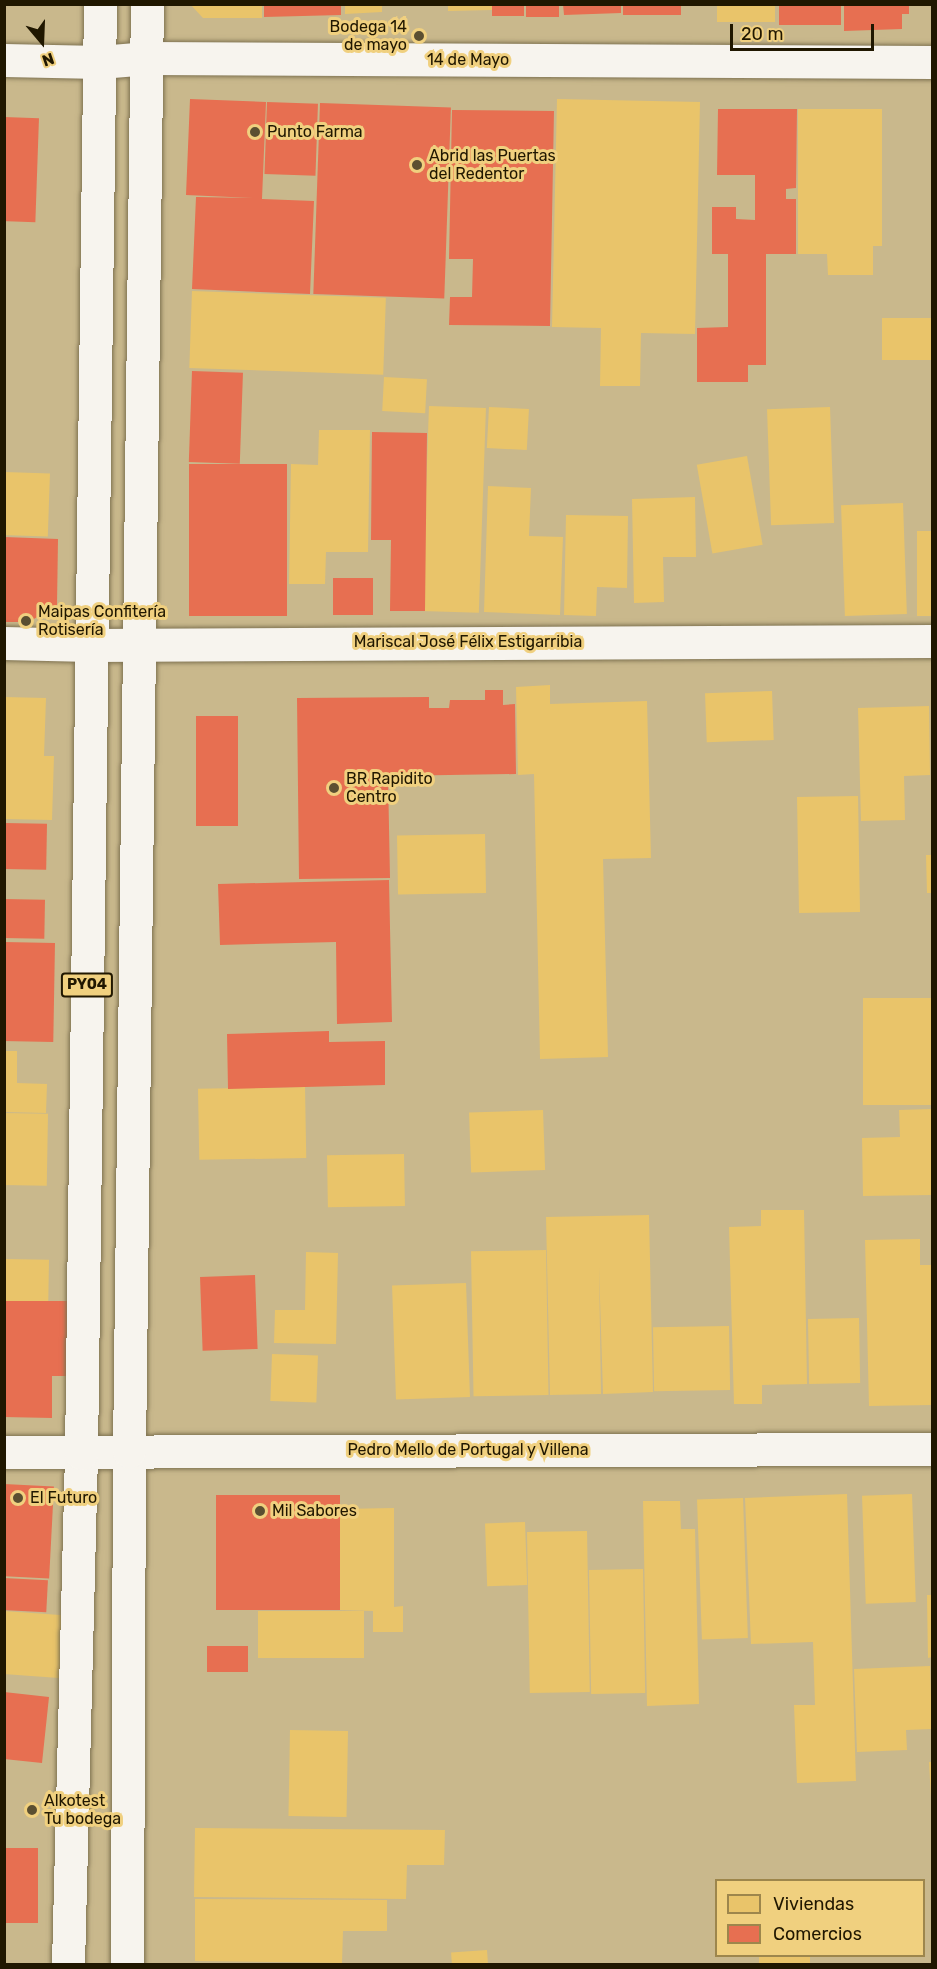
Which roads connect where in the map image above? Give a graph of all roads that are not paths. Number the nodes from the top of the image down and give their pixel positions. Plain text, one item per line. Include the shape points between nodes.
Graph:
1 (100, 4) edge
2 (147, 4) edge
3 (148, 58) junction
4 (4, 60) edge
5 (100, 62) junction
6 (933, 62) edge
7 (933, 641) edge
8 (138, 642) junction
9 (4, 643) edge
10 (91, 645) junction
11 (933, 1449) edge
12 (129, 1451) junction
13 (4, 1452) edge
14 (81, 1453) junction
15 (68, 1965) edge
16 (127, 1965) edge

1 - 5 main road, PY04
2 - 3 main road, PY04
3 - 5 main road, 14 de Mayo
3 - 6 main road, 14 de Mayo
3 - 8 main road, PY04
4 - 5 main road, 14 de Mayo
5 - 10 main road, PY04
7 - 8 main road, Mariscal José Félix Estigarribia
8 - 10 main road, Mariscal José Félix Estigarribia
8 - 12 main road, PY04
9 - 10 main road, Mariscal José Félix Estigarribia
10 - 14 main road, PY04
11 - 12 main road, Pedro Mello de Portugal y Villena
12 - 14 main road, Pedro Mello de Portugal y Villena
12 - 16 main road, PY04
13 - 14 main road, Pedro Mello de Portugal y Villena
14 - 15 main road, PY04

